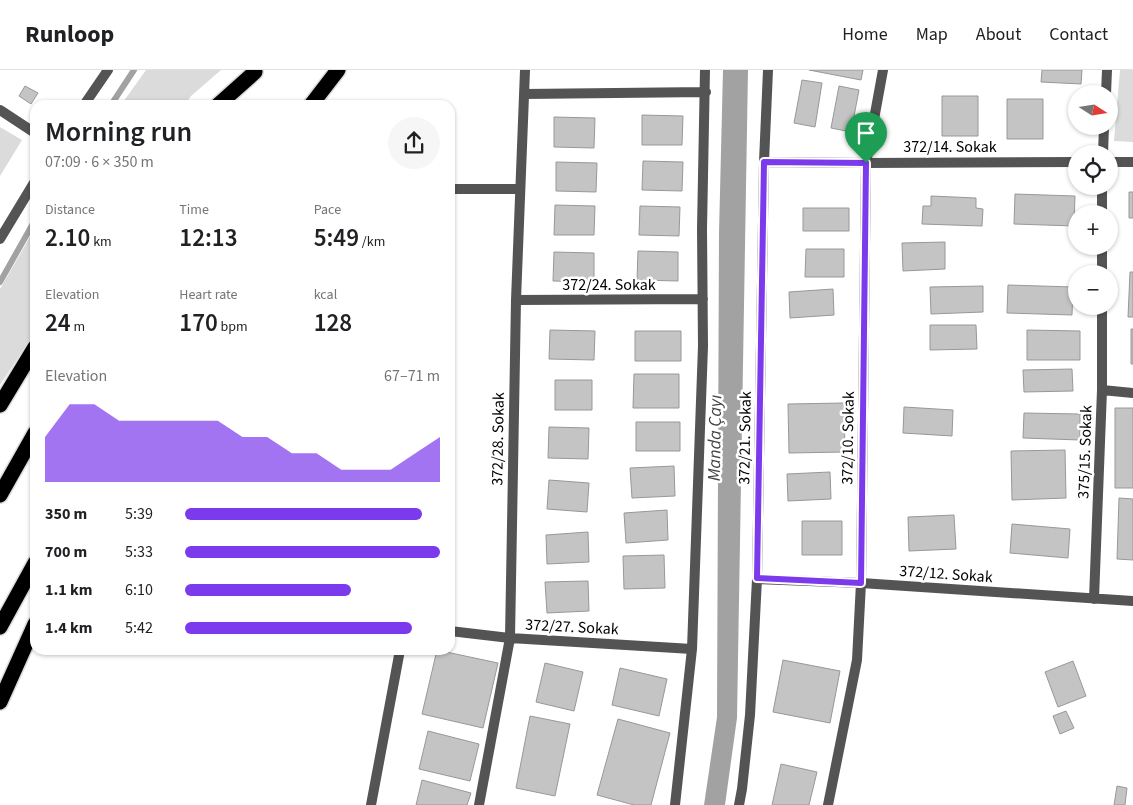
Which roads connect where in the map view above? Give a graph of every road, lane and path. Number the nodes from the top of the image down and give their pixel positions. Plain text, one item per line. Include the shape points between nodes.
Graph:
1 (108, 70) edge
2 (338, 70) edge
3 (526, 70) edge
4 (705, 70) edge
5 (768, 70) edge
6 (883, 70) edge
7 (1107, 70) edge
8 (256, 71) edge
9 (1106, 85) edge
10 (706, 92) junction
11 (524, 94) junction
12 (87, 100) edge
13 (224, 100) edge
14 (236, 100) edge
15 (315, 100) edge
16 (0, 110) edge
17 (30, 130) edge
18 (764, 162) junction
19 (1068, 162) edge
20 (1118, 162) edge
21 (1133, 162) edge
22 (866, 163) junction
23 (30, 189) edge
24 (455, 189) edge
25 (519, 189) junction
26 (0, 239) edge
27 (702, 299) junction
28 (516, 300) junction
29 (1102, 315) edge
30 (30, 355) edge
31 (1102, 390) junction
32 (1133, 393) edge
33 (0, 405) edge
34 (30, 442) edge
35 (0, 495) edge
36 (30, 572) edge
37 (757, 578) junction
38 (861, 583) junction
39 (1094, 599) junction
40 (1133, 601) edge
41 (0, 626) edge
42 (455, 632) edge
43 (30, 635) edge
44 (510, 638) junction
45 (692, 649) junction
46 (399, 655) edge
47 (0, 702) edge
48 (371, 805) edge
49 (479, 805) edge
50 (675, 805) edge
51 (739, 805) edge
52 (828, 805) edge

1 - 12 street
2 - 15 highway
3 - 11 street, 372/28. Sokak
4 - 10 street
5 - 18 street, 372/21. Sokak
6 - 22 street, 372/10. Sokak
7 - 9 street
8 - 13 highway
8 - 14 highway
10 - 11 street
10 - 27 street
11 - 25 street, 372/28. Sokak
16 - 17 street
18 - 22 street, 372/14. Sokak
18 - 37 street, 372/21. Sokak
19 - 22 street, 372/14. Sokak
20 - 21 street
22 - 38 street, 372/10. Sokak
23 - 26 street
24 - 25 street
25 - 28 street, 372/28. Sokak
27 - 28 street, 372/24. Sokak
27 - 45 street
28 - 44 street, 372/28. Sokak
29 - 31 street, 375/15. Sokak
30 - 33 highway
31 - 32 street
31 - 39 street, 375/15. Sokak
34 - 35 highway
36 - 41 highway
37 - 38 street, 372/12. Sokak
37 - 51 street, 372/21. Sokak via 750,715
38 - 39 street, 372/12. Sokak
38 - 52 street, 372/10. Sokak via 857,660
39 - 40 street, 372/12. Sokak
42 - 44 street, 372/27. Sokak
43 - 47 highway
44 - 45 street, 372/27. Sokak
44 - 49 street, 372/28. Sokak
45 - 50 street
46 - 48 street

